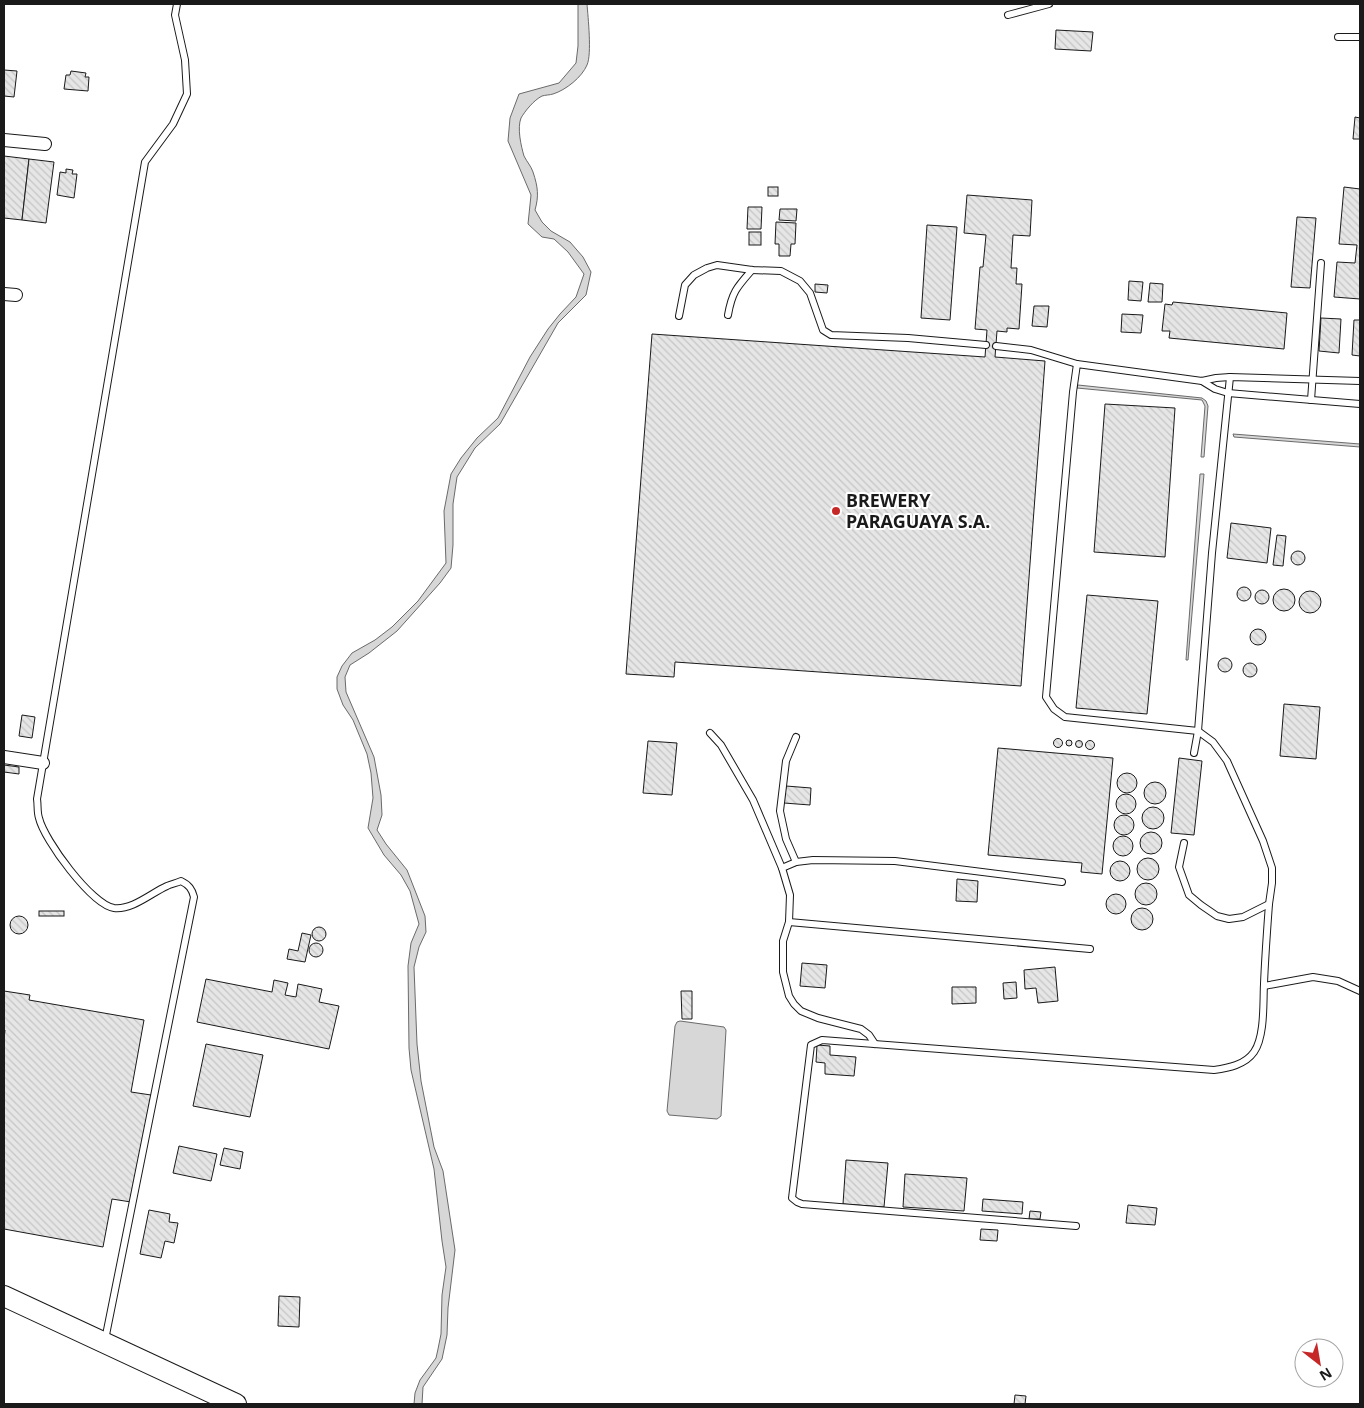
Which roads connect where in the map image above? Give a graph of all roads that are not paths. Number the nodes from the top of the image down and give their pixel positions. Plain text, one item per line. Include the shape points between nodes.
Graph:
1 (177, 4) edge
2 (1049, 4) edge
3 (1008, 16) dead end
4 (1338, 37) dead end
5 (1360, 37) edge
6 (4, 140) edge
7 (45, 144) dead end
8 (1321, 263) dead end
9 (752, 270) junction
10 (728, 315) dead end
11 (679, 316) dead end
12 (986, 345) dead end
13 (996, 346) dead end
14 (1077, 364) junction
15 (1230, 377) junction
16 (1312, 379) junction
17 (1202, 381) junction
18 (1360, 381) edge
19 (1228, 393) junction
20 (1311, 400) junction
21 (1360, 404) edge
22 (1198, 731) junction
23 (710, 733) dead end
24 (796, 737) dead end
25 (1194, 753) dead end
26 (4, 757) edge
27 (43, 763) junction
28 (1184, 843) dead end
29 (796, 862) junction
30 (782, 868) junction
31 (1062, 882) dead end
32 (1269, 904) junction
33 (789, 922) junction
34 (1090, 949) dead end
35 (1264, 986) junction
36 (1360, 991) edge
37 (875, 1044) junction
38 (1076, 1226) dead end
39 (4, 1296) edge
40 (105, 1343) junction
41 (236, 1404) edge

1 - 27 lane via 175,15 187,94 173,124 145,162
2 - 3 lane
4 - 5 lane
6 - 7 street
8 - 16 lane
9 - 10 lane via 736,289
9 - 11 lane via 717,265 694,274 685,285
9 - 12 lane via 781,271 800,281 810,293 823,330 831,335
13 - 14 lane via 1031,350
14 - 17 lane
14 - 22 lane via 1046,697 1065,717
15 - 16 lane
15 - 17 lane
15 - 19 lane
16 - 18 lane
16 - 20 lane
17 - 19 lane
19 - 20 lane
19 - 22 lane
20 - 21 lane
22 - 25 lane
22 - 32 lane via 1227,761 1263,841 1272,868
23 - 30 lane via 722,745 753,800
24 - 29 lane via 786,761 780,811 786,839
26 - 27 street
27 - 40 lane via 37,799 39,818 69,869 90,893 104,904 124,907 182,881 188,884 194,897
28 - 32 lane via 1180,867 1190,895 1200,905 1217,916 1229,919 1243,917
29 - 30 lane
29 - 31 lane via 895,862
30 - 33 lane via 790,895
32 - 35 lane
33 - 34 lane
33 - 37 lane via 783,941 783,972 794,1004 801,1011 818,1018 861,1029
35 - 36 lane via 1313,977 1338,981
35 - 37 lane via 1259,1042 1254,1052 1233,1067 1214,1070
37 - 38 lane via 822,1040 811,1045 792,1198 802,1204
39 - 40 highway
40 - 41 highway

